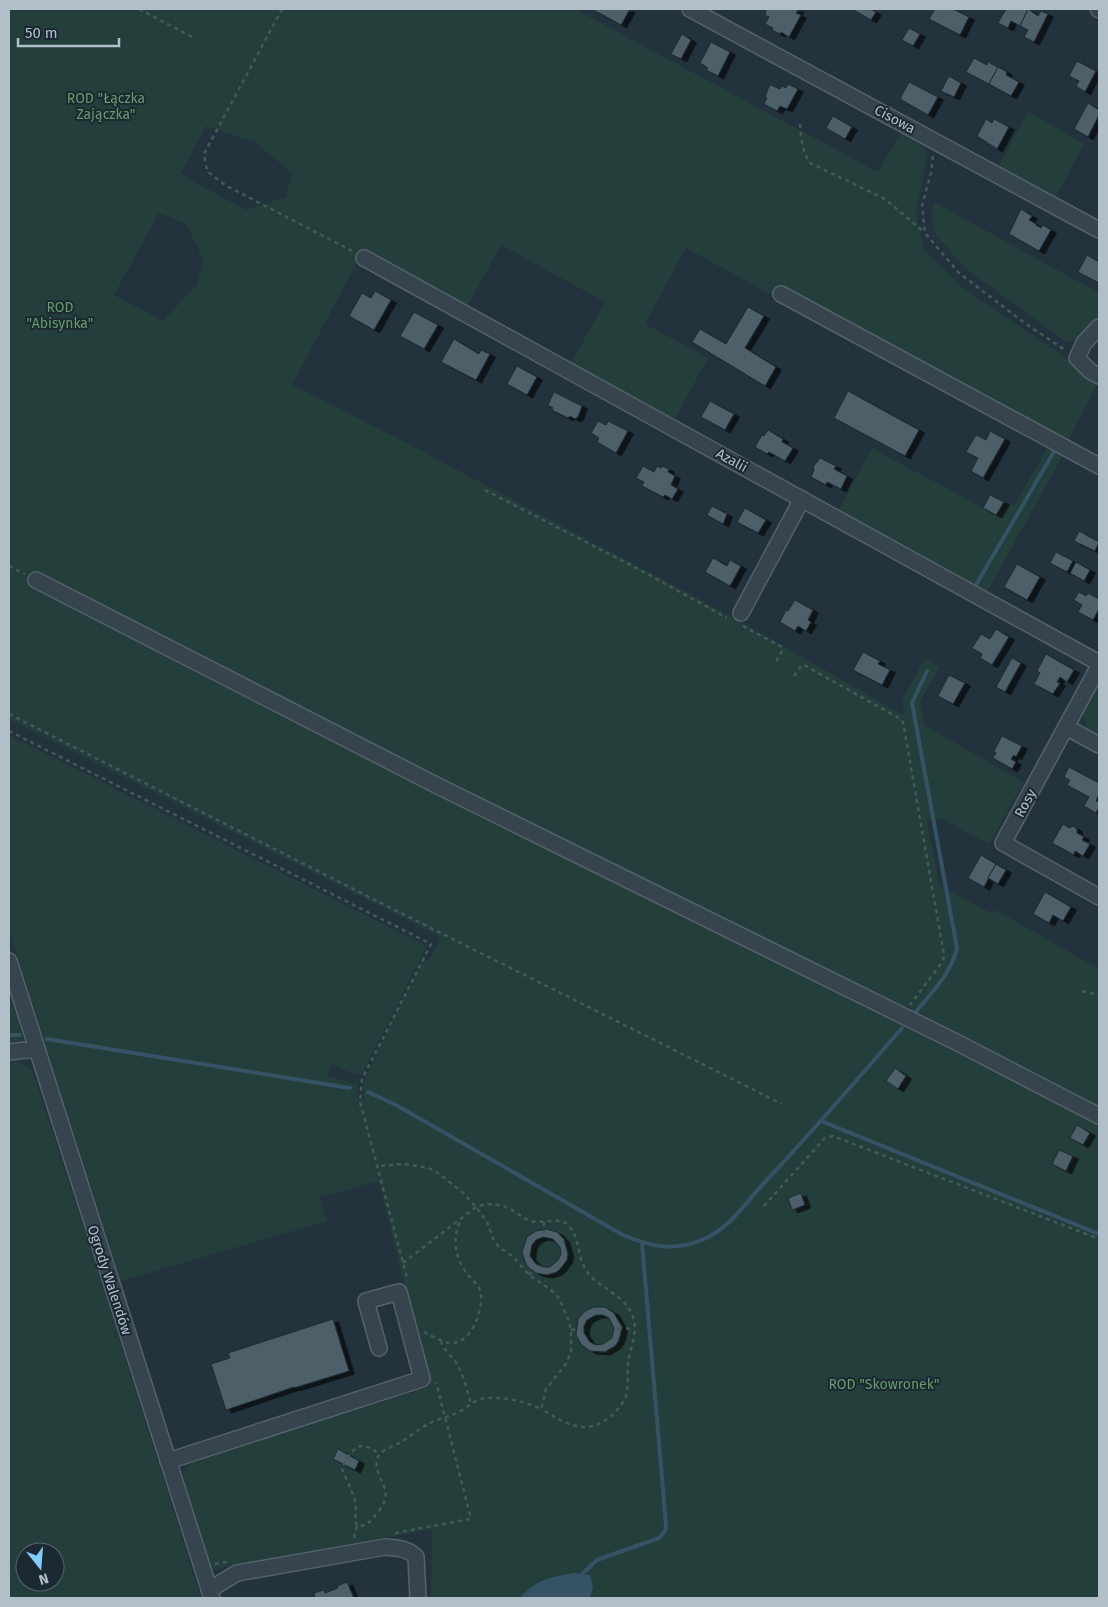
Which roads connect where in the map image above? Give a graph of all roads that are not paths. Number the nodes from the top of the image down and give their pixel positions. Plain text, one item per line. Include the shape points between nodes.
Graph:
1 (690, 9) edge
2 (1099, 230) edge
3 (364, 258) road end
4 (781, 294) dead end
5 (1099, 327) edge
6 (1099, 376) edge
7 (1099, 466) edge
8 (802, 499) junction
9 (36, 580) road end
10 (738, 620) road end
11 (1099, 664) edge
12 (1066, 727) junction
13 (1099, 745) edge
14 (1099, 897) edge
15 (9, 961) edge
16 (37, 1050) junction
17 (9, 1052) edge
18 (1099, 1116) edge
19 (379, 1348) dead end
20 (168, 1461) junction
21 (211, 1594) edge
22 (418, 1598) edge

1 - 2 street, Cisowa
3 - 8 street, Azalii
4 - 7 street
5 - 6 street via 1084,343 1077,358
8 - 10 street
8 - 11 street, Azalii
9 - 18 street
11 - 12 street, Rosy
12 - 13 street
12 - 14 street, Rosy via 1004,843
15 - 16 street, Ogrody Walendów
16 - 17 street
16 - 20 street, Ogrody Walendów
19 - 20 street via 366,1301 399,1292 422,1380
20 - 21 street, Ogrody Walendów
21 - 22 street via 237,1573 385,1547 405,1550 416,1557

